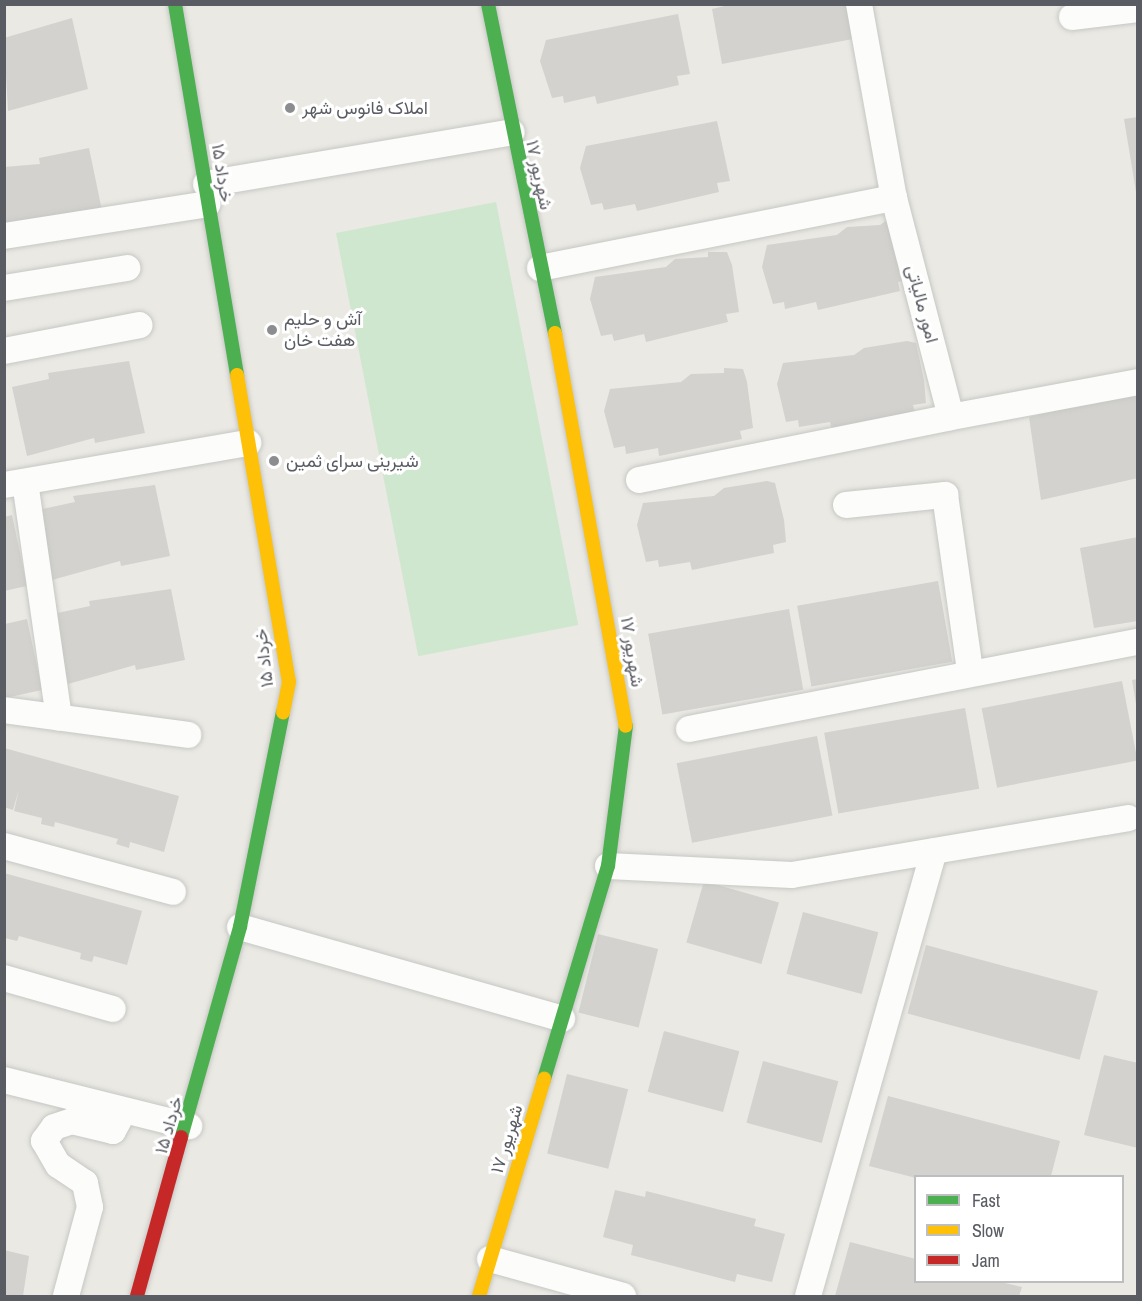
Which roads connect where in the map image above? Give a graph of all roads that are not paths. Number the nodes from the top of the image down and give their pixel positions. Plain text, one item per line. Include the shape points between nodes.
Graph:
1 (175, 4) edge
2 (488, 4) edge
3 (859, 4) edge
4 (1137, 9) edge
5 (1072, 17) dead end
6 (512, 132) junction
7 (207, 194) junction
8 (894, 198) junction
9 (4, 236) edge
10 (127, 268) dead end
11 (540, 268) junction
12 (4, 288) edge
13 (140, 325) dead end
14 (4, 351) edge
15 (1137, 382) edge
16 (951, 417) junction
17 (248, 443) junction
18 (639, 480) dead end
19 (15, 484) edge
20 (846, 505) dead end
21 (1137, 642) edge
22 (970, 670) junction
23 (4, 710) edge
24 (59, 718) junction
25 (689, 729) dead end
26 (188, 735) dead end
27 (1128, 818) dead end
28 (4, 846) edge
29 (934, 851) junction
30 (608, 866) junction
31 (172, 892) dead end
32 (240, 927) junction
33 (4, 978) edge
34 (113, 1009) dead end
35 (562, 1019) junction
36 (4, 1080) edge
37 (123, 1112) junction
38 (189, 1126) junction
39 (490, 1259) junction
40 (66, 1296) edge
41 (137, 1296) edge
42 (479, 1296) edge
43 (623, 1296) edge
44 (808, 1296) edge

1 - 7 street, ۱۵ خرداد
2 - 6 street, ۱۷ شهریور
3 - 8 street, امور مالیاتی
4 - 5 street
6 - 7 street
6 - 11 street, ۱۷ شهریور
7 - 9 street
7 - 17 street, ۱۵ خرداد
8 - 11 street
8 - 16 street, امور مالیاتی
10 - 12 street
11 - 30 street, ۱۷ شهریور via 588,494 628,739
13 - 14 street
15 - 16 street
16 - 18 street
17 - 19 street
17 - 32 street, ۱۵ خرداد via 289,682
19 - 24 street
20 - 22 street via 945,495
21 - 22 street
22 - 25 street
23 - 24 street
24 - 26 street
27 - 29 street
28 - 31 street
29 - 30 street via 792,875
29 - 44 street
30 - 35 street, ۱۷ شهریور
32 - 35 street
32 - 38 street, ۱۵ خرداد
33 - 34 street
35 - 39 street, ۱۷ شهریور
36 - 37 street
37 - 38 street
37 - 40 street via 113,1131 72,1121 54,1127 44,1141 58,1165 85,1182 90,1207
38 - 41 street, ۱۵ خرداد
39 - 42 street, ۱۷ شهریور
39 - 43 street

